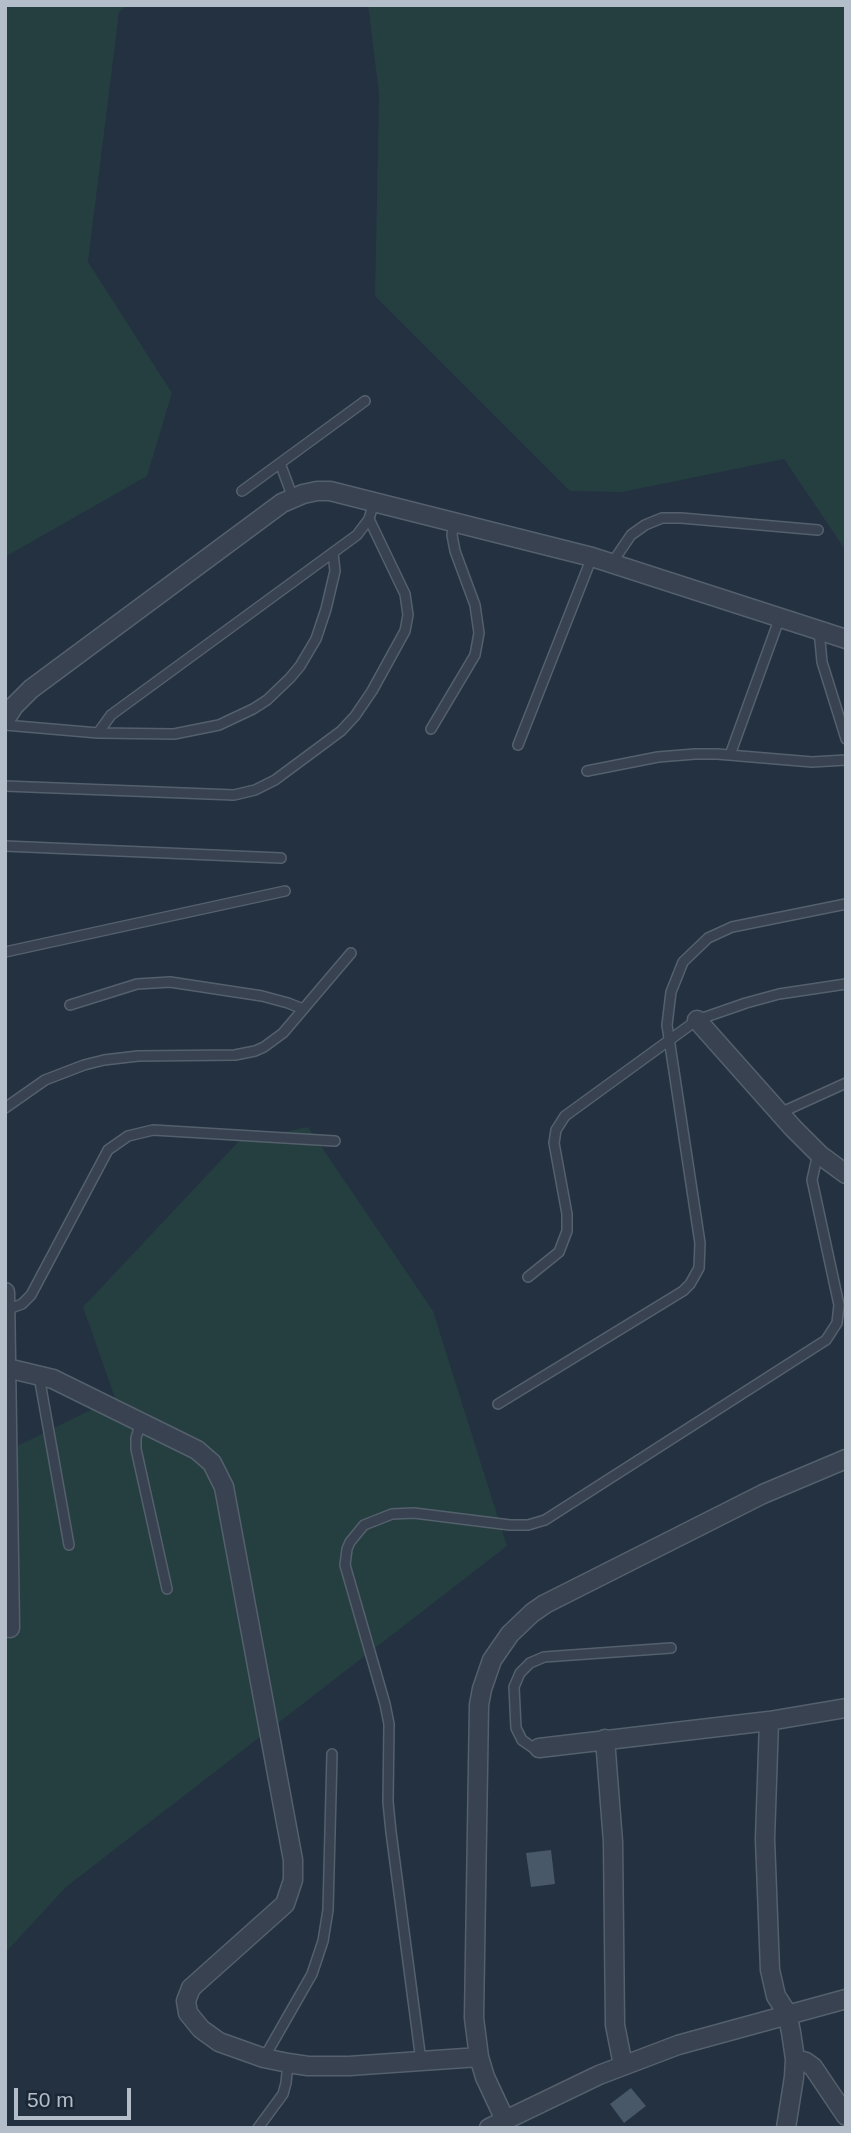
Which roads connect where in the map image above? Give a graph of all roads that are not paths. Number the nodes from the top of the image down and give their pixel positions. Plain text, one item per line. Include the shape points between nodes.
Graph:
1 (365, 401) dead end
2 (280, 463) junction
3 (242, 491) dead end
4 (293, 498) junction
5 (372, 510) junction
6 (454, 521) junction
7 (818, 530) dead end
8 (332, 552) junction
9 (592, 556) junction
10 (612, 563) junction
11 (780, 617) junction
12 (819, 630) junction
13 (846, 639) edge
14 (5, 719) edge
15 (5, 725) edge
16 (431, 730) dead end
17 (98, 733) junction
18 (846, 739) edge
19 (518, 745) dead end
20 (730, 755) junction
21 (846, 760) edge
22 (587, 771) dead end
23 (5, 786) edge
24 (5, 846) edge
25 (281, 858) dead end
26 (285, 891) dead end
27 (846, 904) edge
28 (5, 952) edge
29 (351, 953) dead end
30 (846, 984) edge
31 (70, 1005) dead end
32 (303, 1009) junction
33 (697, 1020) junction
34 (668, 1041) junction
35 (846, 1083) edge
36 (5, 1108) edge
37 (780, 1113) junction
38 (335, 1141) dead end
39 (820, 1155) junction
40 (846, 1174) edge
41 (528, 1277) dead end
42 (5, 1292) edge
43 (6, 1310) edge
44 (7, 1368) junction
45 (39, 1374) junction
46 (498, 1404) dead end
47 (141, 1422) junction
48 (846, 1459) edge
49 (69, 1545) dead end
50 (167, 1589) dead end
51 (10, 1628) dead end
52 (671, 1648) dead end
53 (846, 1708) edge
54 (769, 1721) junction
55 (605, 1739) junction
56 (538, 1748) joint
57 (332, 1754) dead end
58 (846, 1999) edge
59 (787, 2014) junction
60 (479, 2057) junction
61 (264, 2058) junction
62 (795, 2059) junction
63 (421, 2061) junction
64 (288, 2063) junction
65 (622, 2065) junction
66 (846, 2116) edge
67 (497, 2124) edge
68 (258, 2128) edge
69 (786, 2128) edge

1 - 2 lane
2 - 3 lane
2 - 4 lane
4 - 5 street via 330,491
4 - 14 street via 31,689
5 - 6 street
5 - 8 lane via 357,535
5 - 23 lane via 405,594 408,615 405,631 372,691 341,731 275,780 234,795
6 - 9 street
6 - 16 lane via 454,551 475,605 479,633 475,655
7 - 10 lane via 662,518 631,535
8 - 17 lane via 111,715
8 - 17 lane via 335,571 316,639 300,666 267,700 204,730
9 - 10 street
9 - 19 lane
10 - 11 street
11 - 12 street
11 - 20 lane
12 - 13 street
12 - 18 lane via 822,662
15 - 17 lane
20 - 21 lane
20 - 22 lane via 667,756
24 - 25 lane
26 - 28 lane
27 - 34 lane via 732,927 699,945 683,962 671,992
29 - 32 lane
30 - 33 lane via 779,995
31 - 32 lane via 137,984 170,982 262,996
32 - 36 lane via 274,1041 255,1051 104,1060 46,1080
33 - 34 lane
33 - 37 street
34 - 41 lane via 560,1122 554,1143 567,1231 559,1252
34 - 46 lane via 700,1244 695,1276 683,1291
35 - 37 lane
37 - 39 street
38 - 43 lane via 153,1130 128,1136 108,1150 31,1295
39 - 40 street
39 - 63 lane via 812,1180 839,1305 837,1323 826,1340 545,1520 510,1525 392,1514 364,1525 347,1549 345,1565 389,1724 388,1802
42 - 43 street
43 - 44 street
44 - 45 street
44 - 51 street
45 - 47 street
45 - 49 lane
47 - 50 lane via 136,1449
47 - 61 street via 205,1456 224,1487 293,1880 285,1904 195,1983 187,2007 201,2029 219,2042
48 - 60 street via 763,1494 545,1604 500,1646 486,1674 480,1705 474,2018
52 - 56 lane via 544,1657 530,1663 514,1687 516,1728 522,1740
53 - 54 street
54 - 55 street
54 - 59 street via 765,1839 770,1970 776,1996
55 - 56 street
55 - 65 street via 613,1843 615,2025
57 - 61 lane via 328,1910 323,1941 312,1974
58 - 59 street
59 - 62 street
59 - 65 street
60 - 63 street
60 - 67 street
61 - 64 street
62 - 66 street via 813,2067
62 - 69 street
63 - 64 street via 328,2066
64 - 68 lane via 283,2094
65 - 67 street

